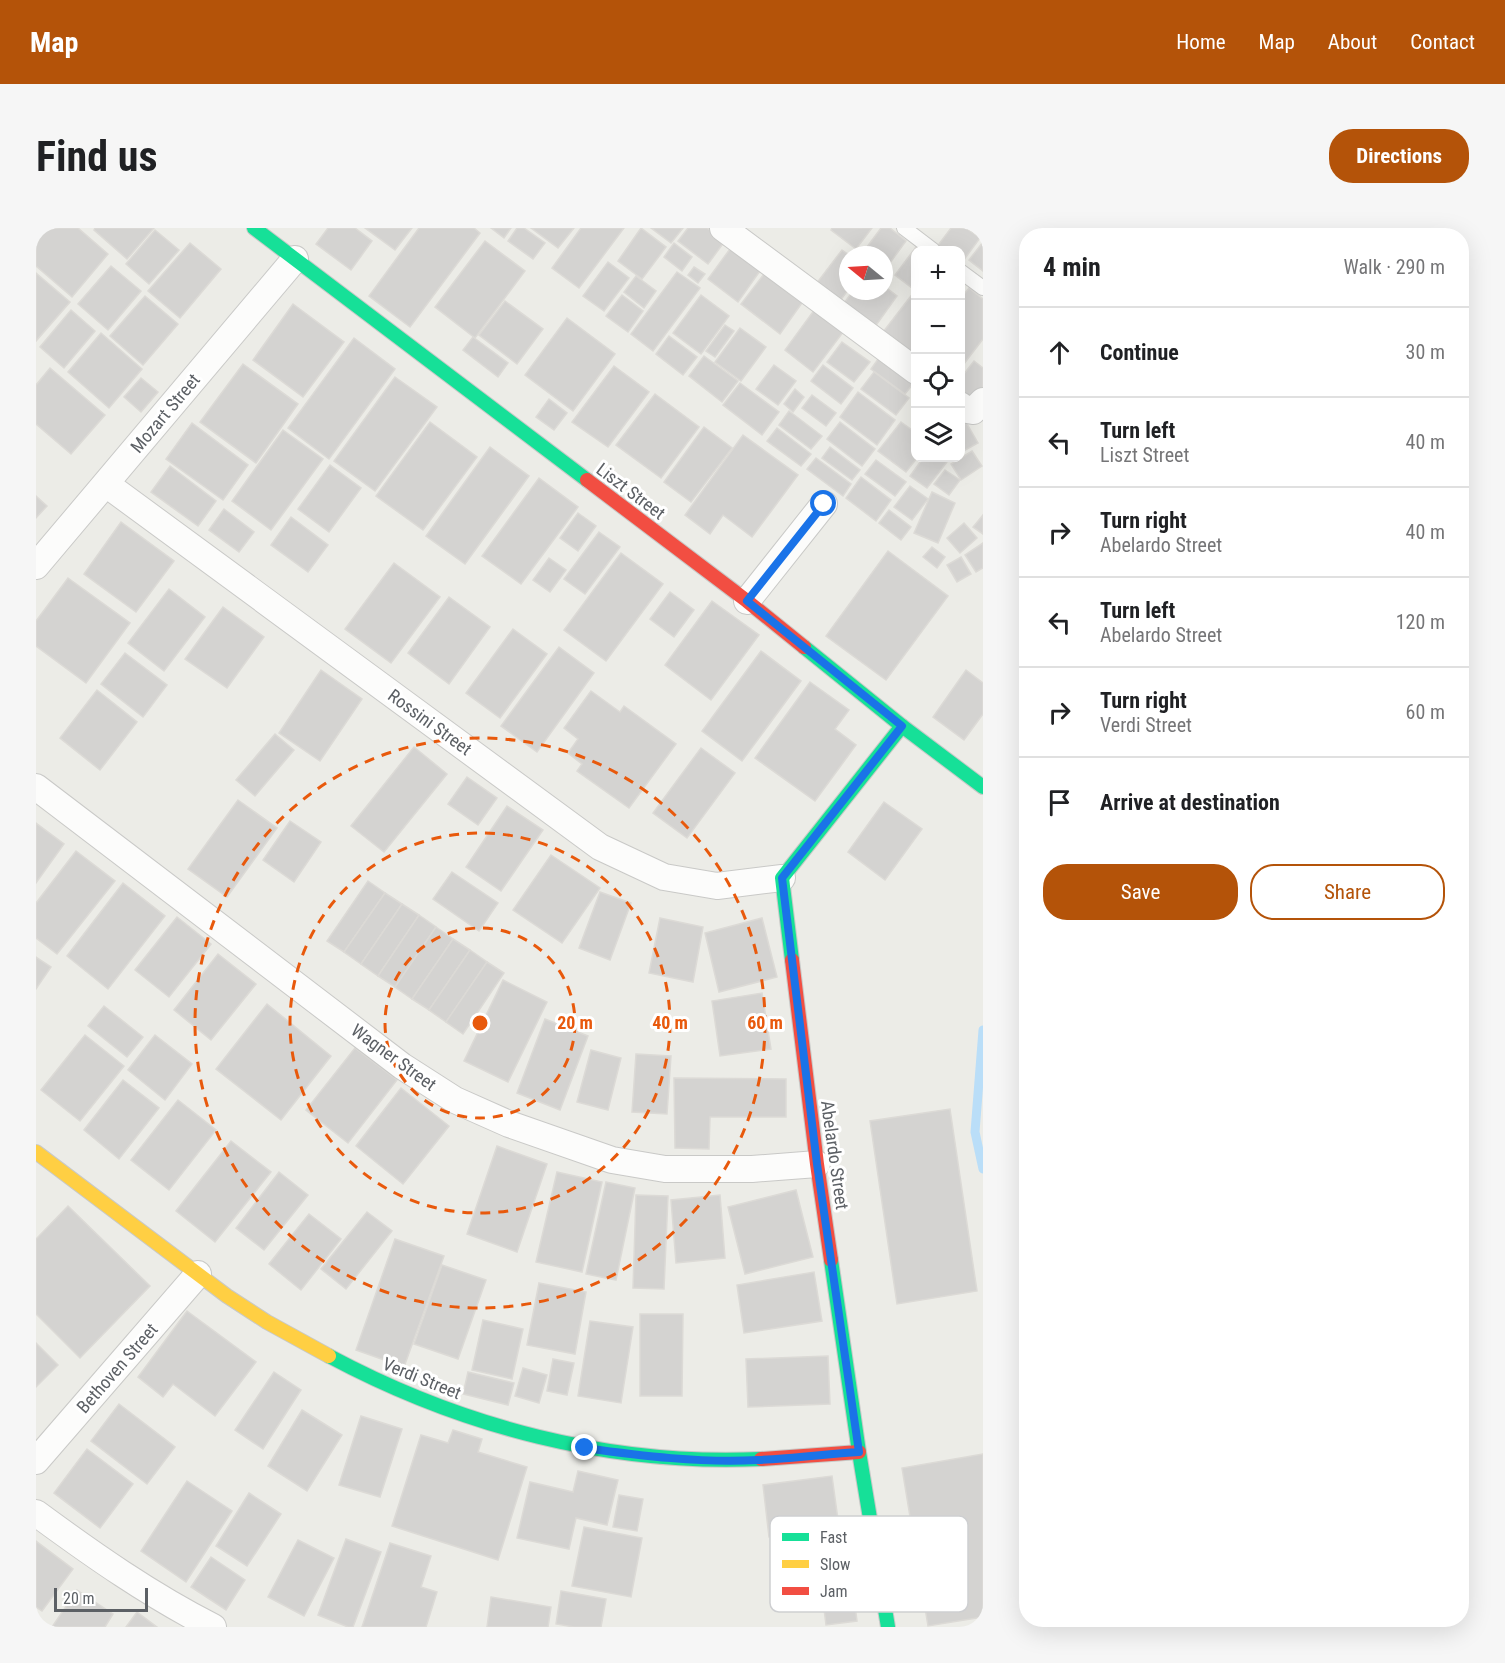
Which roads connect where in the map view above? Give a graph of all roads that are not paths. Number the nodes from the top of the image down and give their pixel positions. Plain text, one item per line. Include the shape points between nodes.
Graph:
1 (254, 228) edge
2 (904, 228) edge
3 (736, 232) edge
4 (928, 246) edge
5 (295, 260) junction
6 (965, 275) edge
7 (983, 288) edge
8 (911, 368) edge
9 (983, 401) edge
10 (964, 408) edge
11 (106, 484) junction
12 (824, 504) dead end
13 (36, 566) edge
14 (747, 601) junction
15 (902, 726) junction
16 (36, 787) edge
17 (983, 787) edge
18 (782, 878) junction
19 (36, 1152) edge
20 (817, 1164) junction
21 (198, 1274) junction
22 (859, 1452) junction
23 (36, 1461) edge
24 (36, 1513) edge
25 (870, 1516) edge
26 (886, 1612) edge
27 (213, 1627) edge
28 (888, 1627) edge

1 - 5 street, Liszt Street
2 - 4 lane
3 - 8 street
5 - 11 street, Mozart Street
5 - 14 street, Liszt Street
6 - 7 lane
9 - 10 street via 974,411
11 - 13 street, Mozart Street
11 - 18 street, Rossini Street via 600,847 664,877 717,886
12 - 14 street
14 - 15 street, Liszt Street
15 - 17 street, Liszt Street
15 - 18 street
16 - 20 street, Wagner Street via 402,1066 455,1100 509,1124 612,1160 665,1169
18 - 20 street, Abelardo Street
19 - 21 street, Verdi Street
20 - 22 street, Abelardo Street
21 - 22 street, Verdi Street via 257,1316 340,1363 439,1406 522,1433 646,1457 758,1460
21 - 23 street, Bethoven Street
22 - 25 street, Abelardo Street
24 - 27 street via 171,1606
26 - 28 street, Abelardo Street

